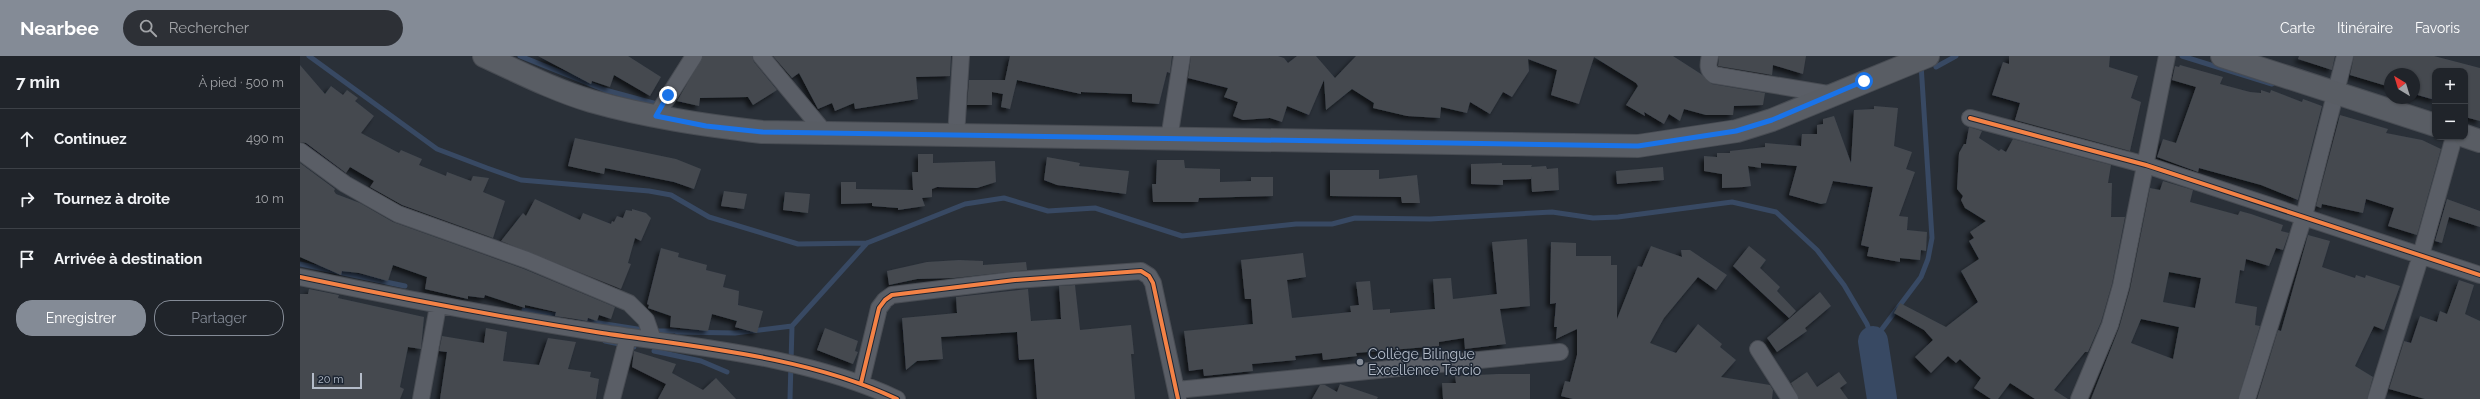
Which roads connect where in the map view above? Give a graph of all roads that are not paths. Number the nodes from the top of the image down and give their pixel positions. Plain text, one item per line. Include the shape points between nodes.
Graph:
1 (484, 56) edge
2 (694, 56) edge
3 (761, 56) edge
4 (961, 56) edge
5 (1182, 56) edge
6 (1710, 56) edge
7 (2167, 56) edge
8 (2222, 56) edge
9 (2345, 56) edge
10 (1920, 59) edge
11 (2337, 92) junction
12 (1834, 95) junction
13 (656, 116) junction
14 (1970, 118) dead end
15 (2432, 124) edge
16 (824, 133) junction
17 (956, 136) junction
18 (2468, 137) edge
19 (1169, 139) junction
20 (2453, 140) edge
21 (2480, 141) edge
22 (300, 151) edge
23 (2146, 165) junction
24 (2304, 216) junction
25 (2421, 255) junction
26 (2480, 275) edge
27 (300, 277) edge
28 (438, 306) junction
29 (628, 336) junction
30 (653, 340) junction
31 (1758, 349) dead end
32 (1560, 352) dead end
33 (861, 383) junction
34 (874, 394) edge
35 (1178, 394) edge
36 (421, 399) edge
37 (612, 399) edge
38 (897, 399) edge
39 (1790, 399) edge
40 (2079, 399) edge
41 (2247, 399) edge
42 (2376, 399) edge

1 - 13 main road via 543,83 584,98
2 - 13 street
3 - 16 street
4 - 17 street
5 - 19 street
6 - 12 street via 1708,66 1714,76
7 - 23 street
8 - 11 main road
9 - 11 street
10 - 12 main road
11 - 15 main road
11 - 24 street
12 - 19 main road via 1772,120 1736,131 1638,146
13 - 16 main road via 706,126 762,132
14 - 23 street
16 - 17 main road
17 - 19 main road
18 - 21 main road
20 - 25 street
22 - 30 street via 345,184 398,214 520,258 629,303 646,320
23 - 24 street
23 - 40 street via 2121,286 2110,325
24 - 25 street
24 - 41 street
25 - 26 street
25 - 42 street
27 - 28 street
28 - 29 street
28 - 36 street
29 - 30 street
29 - 37 street
30 - 33 street via 795,365
31 - 39 street
32 - 35 street
33 - 34 street
33 - 35 street via 879,308 884,300 892,295 1015,280 1141,271 1149,276 1153,283
34 - 38 street

